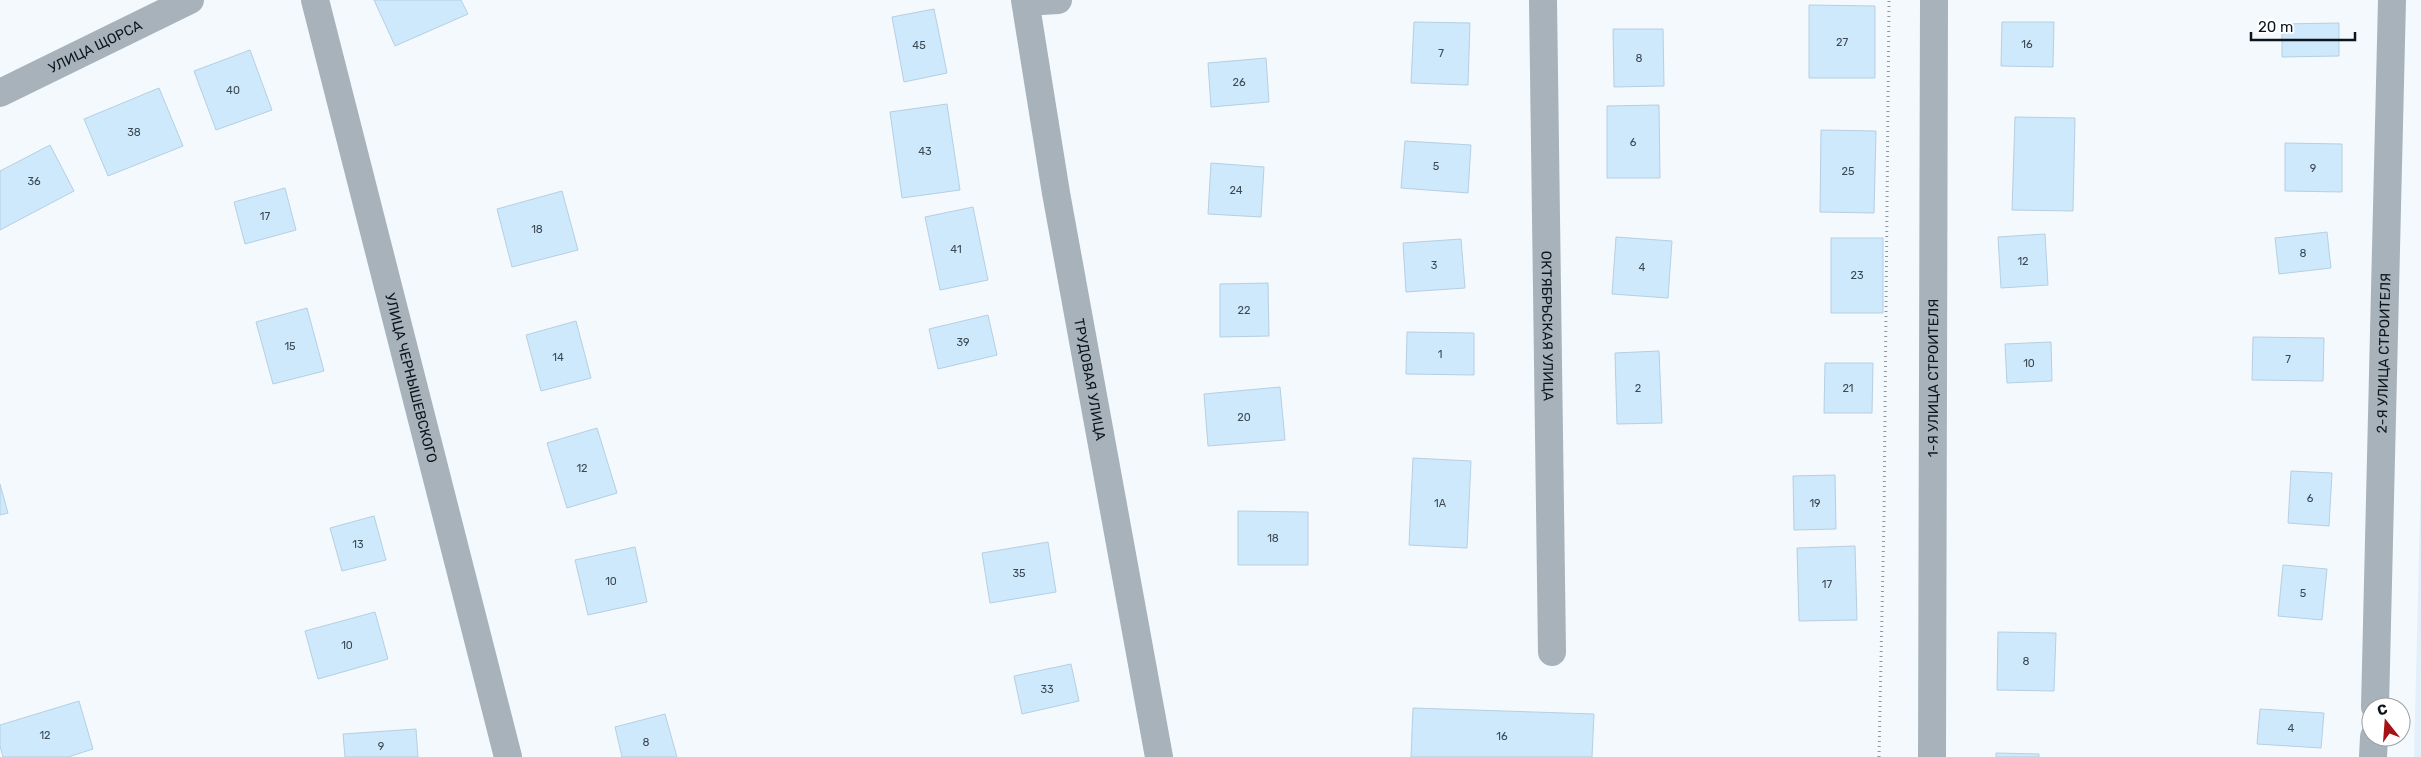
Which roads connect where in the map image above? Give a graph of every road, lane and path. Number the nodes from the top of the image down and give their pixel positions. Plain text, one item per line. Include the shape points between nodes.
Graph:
1 (190, 0) edge
2 (314, 0) edge
3 (1058, 0) edge
4 (1543, 0) edge
5 (1889, 0) edge
6 (1934, 0) edge
7 (2392, 0) edge
8 (1026, 1) edge
9 (0, 93) edge
10 (1552, 652) dead end
11 (2375, 697) edge
12 (508, 757) edge
13 (1159, 757) edge
14 (1878, 757) edge
15 (1932, 757) edge

1 - 9 street, УЛИЦА ЩОРСА
2 - 12 street, УЛИЦА ЧЕРНЫШЕВСКОГО
3 - 8 street
4 - 10 street, ОКТЯБРЬСКАЯ УЛИЦА
5 - 14 path via 1884,517
6 - 15 street, 1-Я УЛИЦА СТРОИТЕЛЯ
7 - 11 street, 2-Я УЛИЦА СТРОИТЕЛЯ
8 - 13 street, ТРУДОВАЯ УЛИЦА via 1056,193

